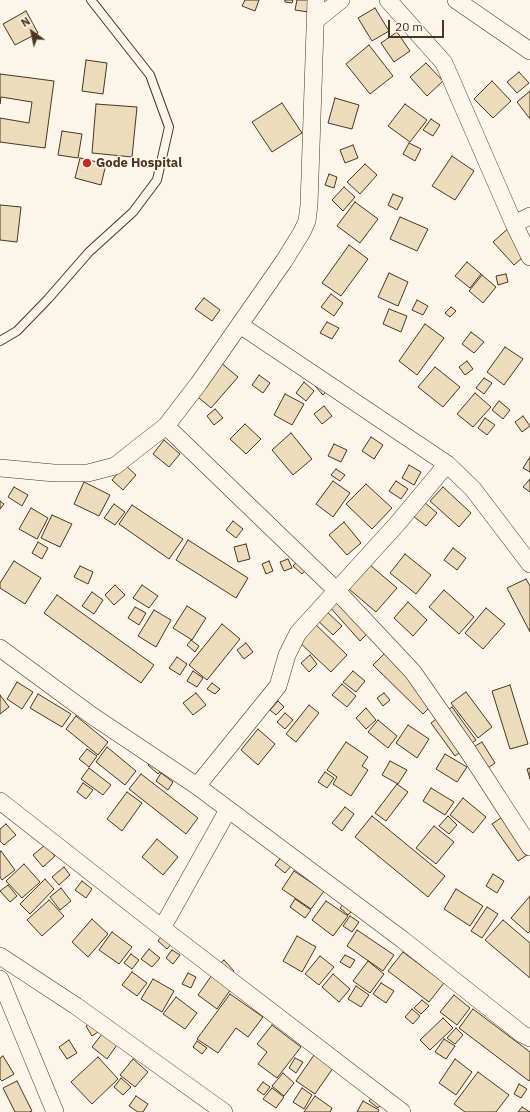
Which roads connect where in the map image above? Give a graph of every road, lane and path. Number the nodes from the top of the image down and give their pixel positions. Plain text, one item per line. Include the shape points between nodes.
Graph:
1 (91, 0) edge
2 (316, 0) edge
3 (341, 0) edge
4 (388, 0) edge
5 (456, 0) edge
6 (316, 20) junction
7 (530, 51) edge
8 (530, 216) edge
9 (514, 224) junction
10 (530, 257) edge
11 (240, 324) junction
12 (0, 342) edge
13 (166, 426) junction
14 (447, 464) junction
15 (0, 468) edge
16 (530, 564) edge
17 (337, 591) junction
18 (0, 648) edge
19 (197, 786) junction
20 (0, 801) edge
21 (228, 810) junction
22 (530, 848) edge
23 (162, 928) junction
24 (0, 956) edge
25 (0, 979) edge
26 (527, 1032) edge
27 (55, 1112) edge
28 (224, 1112) edge
29 (402, 1112) edge

1 - 12 lane via 150,75 169,127 157,180 133,212 89,252 17,331
2 - 6 street
3 - 6 street
4 - 9 street via 444,63
5 - 7 street
6 - 11 street via 307,221
8 - 9 street
9 - 10 street
11 - 13 street
11 - 14 street
13 - 15 street via 115,466 88,474
13 - 17 street
14 - 16 street via 473,489
14 - 17 street
17 - 19 street via 298,633 287,655 278,686
17 - 22 street via 413,672 468,751
18 - 19 street via 91,715
19 - 21 street
20 - 23 street
21 - 23 street
21 - 26 street
23 - 29 street
24 - 28 street via 76,1006
25 - 27 street

